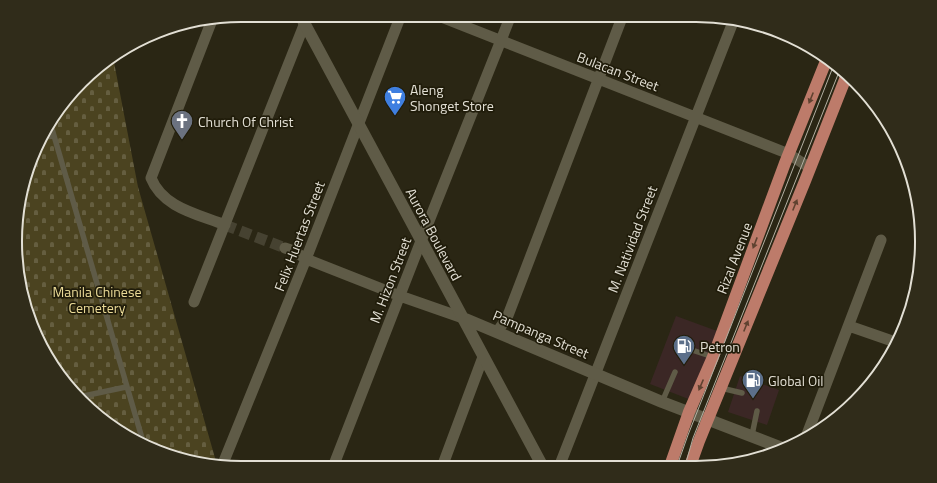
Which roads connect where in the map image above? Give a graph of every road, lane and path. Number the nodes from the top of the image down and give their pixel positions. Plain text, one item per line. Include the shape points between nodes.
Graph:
1 (302, 22) edge
2 (306, 22) edge
3 (398, 22) edge
4 (454, 22) edge
5 (508, 22) edge
6 (620, 22) edge
7 (210, 24) edge
8 (732, 25) edge
9 (501, 41) junction
10 (825, 64) edge
11 (598, 79) junction
12 (845, 80) edge
13 (695, 117) junction
14 (358, 123) junction
15 (52, 130) edge
16 (54, 136) junction
17 (49, 137) edge
18 (789, 154) junction
19 (812, 163) junction
20 (225, 225) junction
21 (881, 240) dead end
22 (421, 241) junction
23 (285, 248) tunnel mouth
24 (306, 259) junction
25 (400, 296) junction
26 (194, 302) dead end
27 (462, 318) junction
28 (849, 326) junction
29 (498, 332) junction
30 (892, 340) edge
31 (682, 356) dead end
32 (483, 357) junction
33 (712, 357) junction
34 (675, 372) dead end
35 (596, 374) junction
36 (126, 388) junction
37 (720, 388) junction
38 (742, 393) dead end
39 (85, 396) edge
40 (662, 402) junction
41 (757, 411) dead end
42 (689, 412) junction
43 (708, 419) junction
44 (809, 429) edge
45 (752, 435) junction
46 (141, 437) edge
47 (776, 445) edge
48 (224, 461) edge
49 (336, 461) edge
50 (444, 461) edge
51 (539, 461) edge
52 (561, 461) edge
53 (672, 461) edge
54 (692, 461) edge

1 - 20 street
2 - 14 main road, Aurora Boulevard
3 - 14 street, Felix Huertas Street
4 - 9 street, Bulacan Street
5 - 9 street, M. Hizon Street
6 - 11 street
7 - 20 street via 151,178 159,192 174,206
8 - 13 street, M. Natividad Street
9 - 11 street, Bulacan Street
9 - 22 street, M. Hizon Street
10 -> 18 main road, Rizal Avenue
11 - 13 street, Bulacan Street
11 - 29 street via 507,318
12 - 19 main road
13 - 18 street, Bulacan Street
13 - 35 street, M. Natividad Street
14 - 22 main road, Aurora Boulevard
14 - 24 street, Felix Huertas Street
15 - 16 lane
16 - 17 lane
16 - 36 lane
18 - 19 street, Bulacan Street via 807,156
18 -> 33 main road, Rizal Avenue
37 -> 19 main road
20 - 26 street
21 - 28 street
22 - 25 street, M. Hizon Street
22 - 27 main road, Aurora Boulevard
23 - 24 street, Pampanga Street
24 - 25 street, Pampanga Street
24 - 48 street, Felix Huertas Street
25 - 27 street, Pampanga Street
25 - 49 street, M. Hizon Street
27 - 29 main road, Pampanga Street
27 - 32 main road, Aurora Boulevard
28 - 30 street
28 - 44 street
29 - 35 main road, Pampanga Street
31 - 33 lane via 684,351 689,349
32 - 50 street
32 - 51 main road, Aurora Boulevard
33 -> 42 main road, Rizal Avenue
34 - 40 lane
35 - 40 main road, Pampanga Street
35 - 52 street, M. Natividad Street
36 - 39 lane
36 - 46 lane
37 - 38 lane
37 - 43 main road
40 - 42 main road, Pampanga Street
41 - 45 lane
42 - 43 main road, Pampanga Street
42 - 53 main road, Rizal Avenue
43 - 45 main road, Pampanga Street
43 - 54 main road
45 - 47 main road, Pampanga Street

